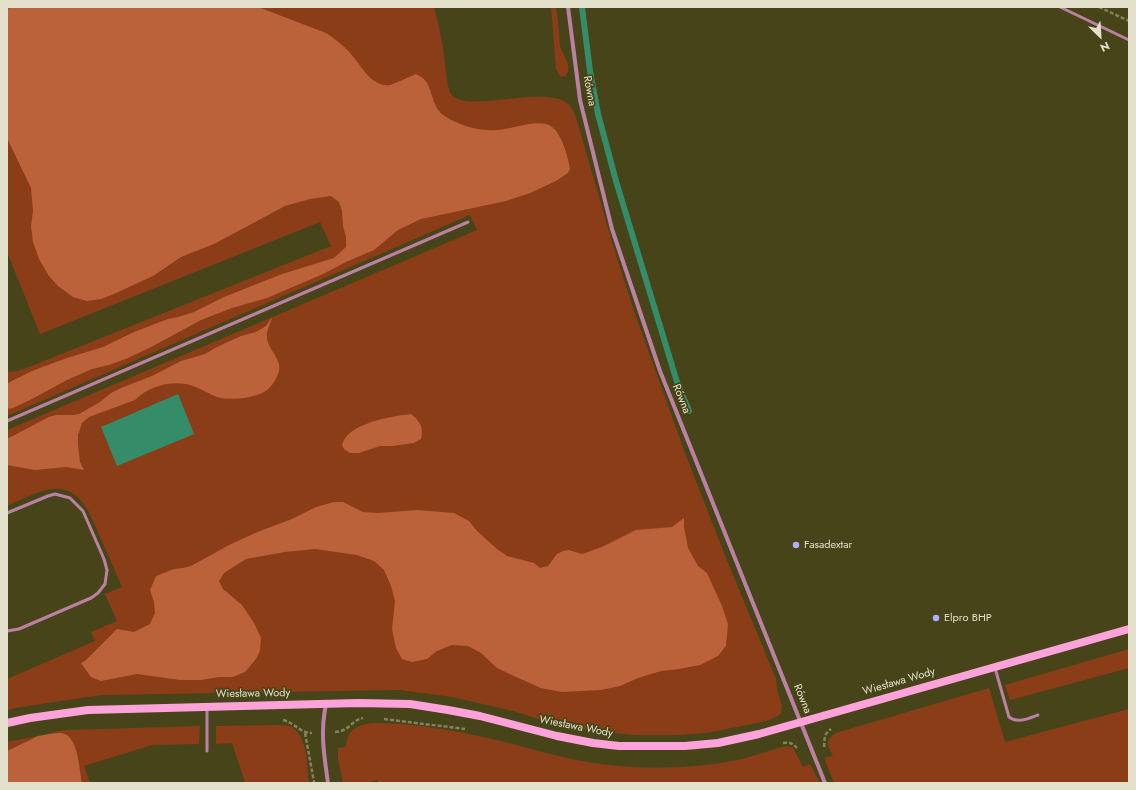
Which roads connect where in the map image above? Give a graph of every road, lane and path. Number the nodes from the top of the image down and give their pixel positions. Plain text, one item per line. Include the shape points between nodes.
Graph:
1 (568, 7) edge
2 (1060, 7) edge
3 (1099, 7) edge
4 (1129, 21) edge
5 (1129, 40) edge
6 (468, 222) dead end
7 (7, 421) edge
8 (7, 513) edge
9 (1129, 629) edge
10 (7, 631) edge
11 (994, 667) junction
12 (326, 704) junction
13 (207, 706) junction
14 (1038, 715) dead end
15 (366, 717) dead end
16 (380, 718) dead end
17 (282, 719) dead end
18 (801, 722) junction
19 (7, 723) edge
20 (834, 728) dead end
21 (471, 730) dead end
22 (306, 733) junction
23 (322, 734) junction
24 (777, 744) dead end
25 (207, 751) dead end
26 (813, 753) junction
27 (314, 783) edge
28 (328, 783) edge
29 (825, 783) edge

1 - 18 street, Równa via 580,100 614,235 660,371
2 - 5 lane
3 - 4 path
6 - 7 lane
8 - 10 lane via 55,494 70,498 83,511 104,559 107,578 102,588 91,598 19,629
9 - 11 street, Wiesława Wody
11 - 14 lane via 1009,717 1020,721
11 - 18 street, Wiesława Wody
12 - 13 street, Wiesława Wody
12 - 18 street, Wiesława Wody via 410,704 480,716 557,736 619,746 718,743
12 - 23 street
13 - 19 street, Wiesława Wody via 88,710
13 - 25 lane
15 - 23 path via 341,732
16 - 21 path
17 - 22 path
18 - 26 street, Równa
20 - 26 path via 826,733 823,749
22 - 23 path
22 - 27 path
23 - 28 street
24 - 26 path via 793,743 803,753
26 - 29 street, Równa

